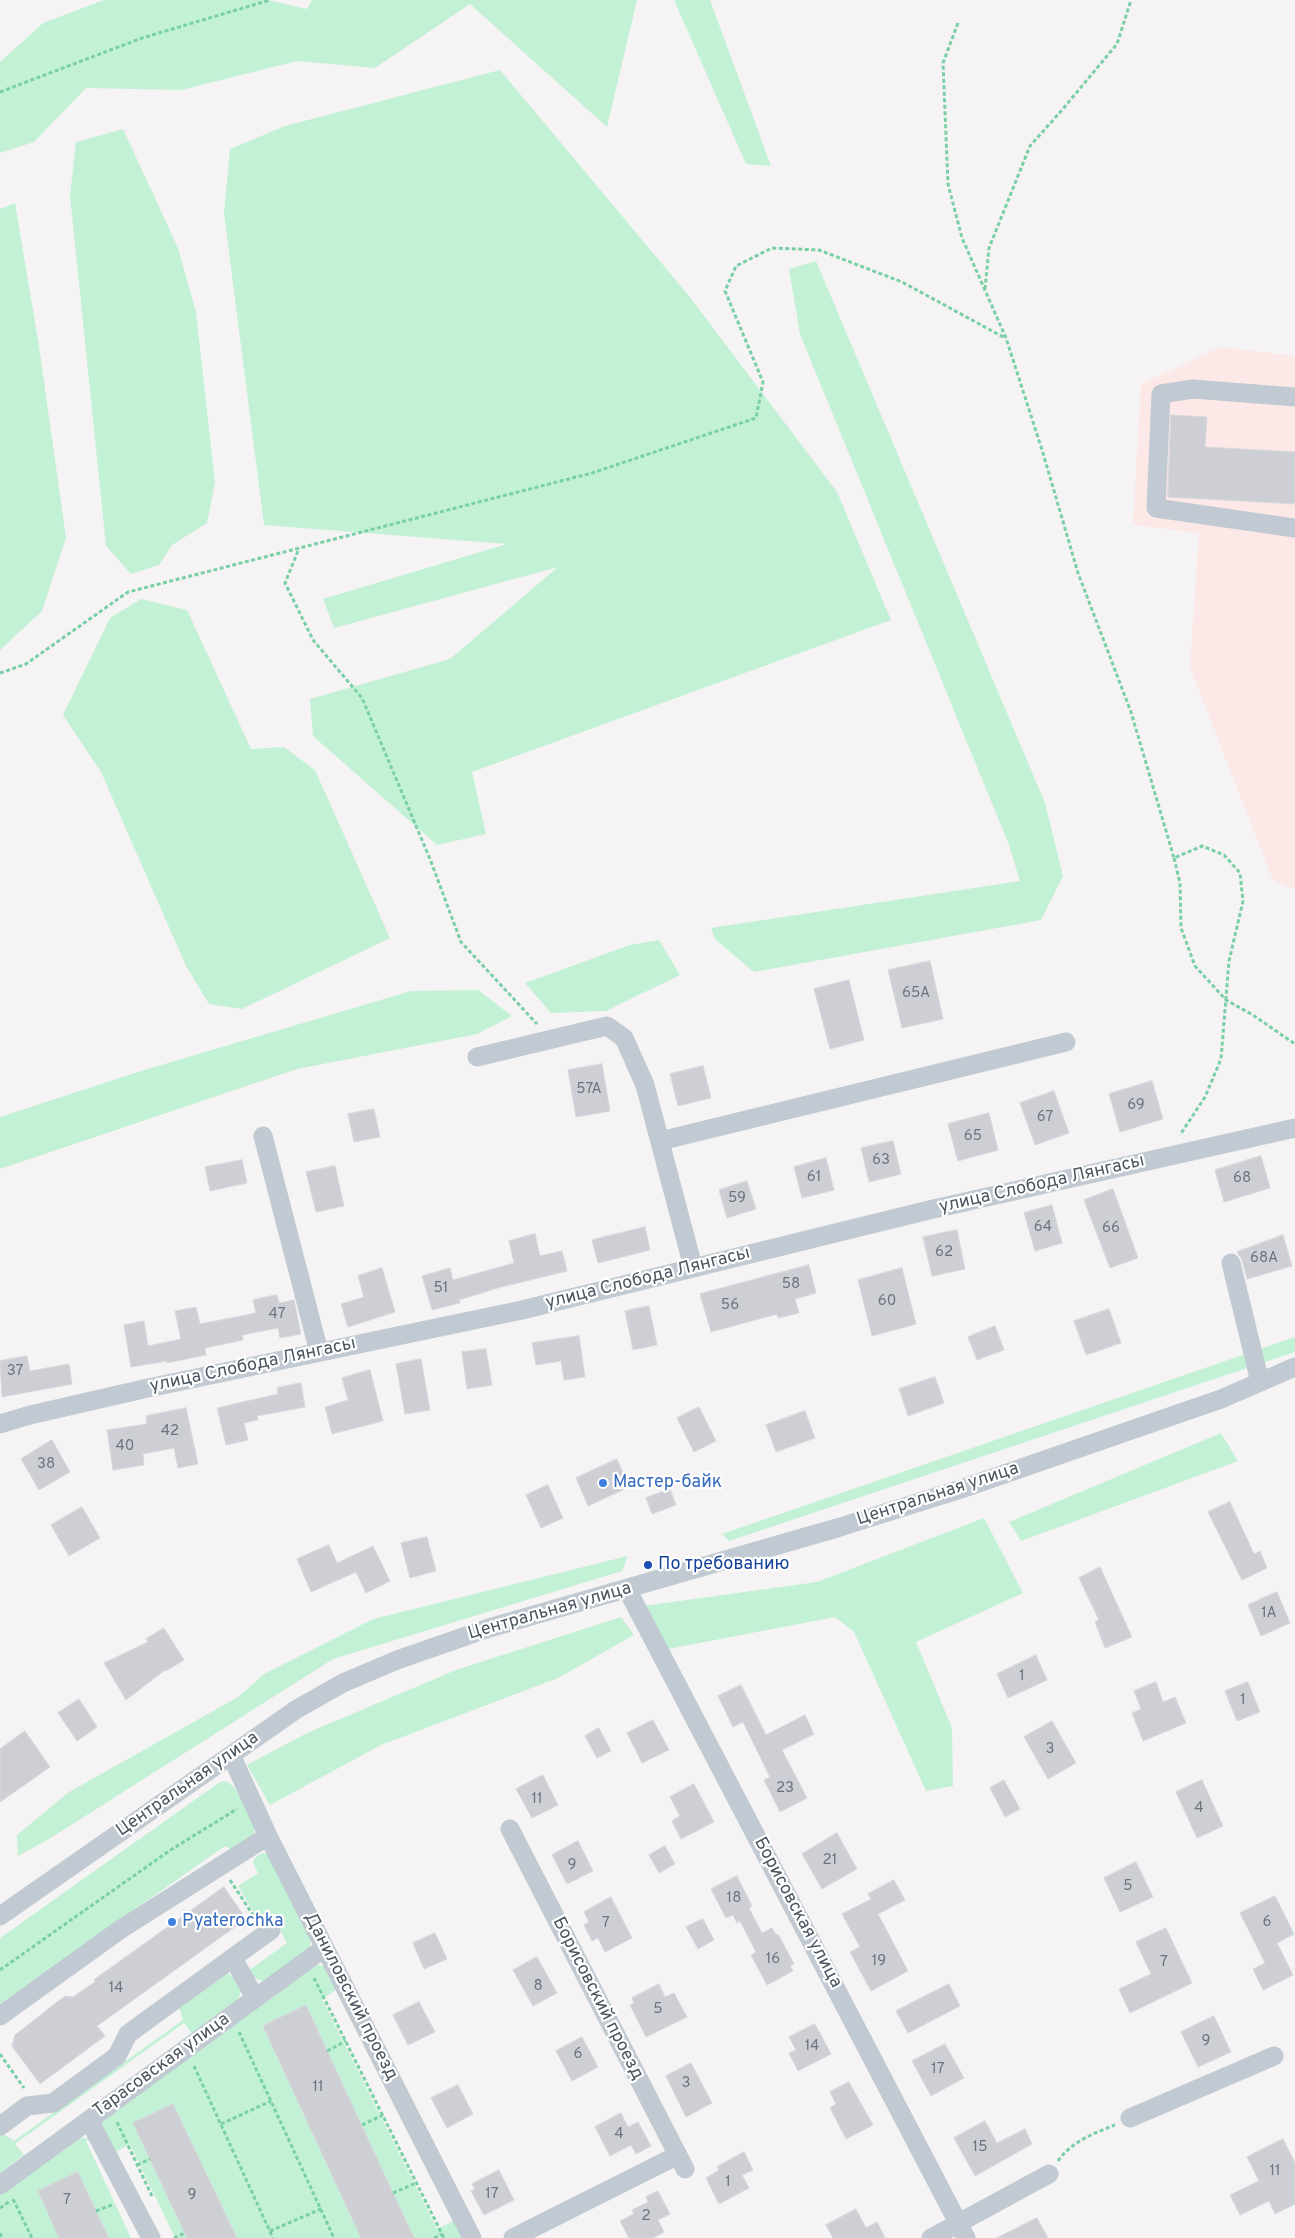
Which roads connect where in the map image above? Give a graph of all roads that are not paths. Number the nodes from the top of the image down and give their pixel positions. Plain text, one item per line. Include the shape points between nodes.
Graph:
1 (1295, 397) edge
2 (1295, 528) edge
3 (1066, 1042) dead end
4 (477, 1057) dead end
5 (1295, 1128) edge
6 (263, 1136) dead end
7 (660, 1141) junction
8 (1231, 1263) dead end
9 (693, 1267) junction
10 (319, 1352) junction
11 (1295, 1367) edge
12 (1260, 1382) junction
13 (0, 1424) edge
14 (628, 1589) junction
15 (231, 1755) junction
16 (510, 1829) dead end
17 (268, 1836) junction
18 (0, 1916) edge
19 (264, 1926) road end
20 (324, 1948) junction
21 (233, 1958) junction
22 (255, 1998) junction
23 (0, 2016) edge
24 (1274, 2056) dead end
25 (1130, 2118) road end
26 (89, 2120) junction
27 (0, 2126) edge
28 (1049, 2174) road end
29 (0, 2185) edge
30 (962, 2231) edge
31 (150, 2238) edge
32 (472, 2238) edge
33 (513, 2238) edge
34 (931, 2238) edge

1 - 2 street via 1193,389 1161,394 1156,508
3 - 7 street
4 - 7 street via 608,1026 624,1038 645,1085
5 - 9 street, улица Слобода Лянгасы
6 - 10 street
7 - 9 street
8 - 12 street
9 - 10 street, улица Слобода Лянгасы via 522,1310
10 - 13 street, улица Слобода Лянгасы via 139,1390
11 - 12 street, Центральная улица
12 - 14 street, Центральная улица via 1221,1399 961,1489
14 - 15 street, Центральная улица via 489,1628 342,1683 297,1709
14 - 30 street, Борисовская улица
15 - 17 street, Даниловский проезд
15 - 18 street, Центральная улица
16 - 33 street, Борисовский проезд via 681,2162
17 - 20 street, Даниловский проезд
17 - 23 street via 121,1929
19 - 21 street
20 - 22 street, Тарасовская улица
20 - 32 street, Даниловский проезд
21 - 22 street
21 - 27 street via 128,2034 117,2056 53,2103 26,2106
22 - 26 street, Тарасовская улица
24 - 25 street
26 - 29 street, Тарасовская улица
26 - 31 street
28 - 30 street
30 - 34 street

